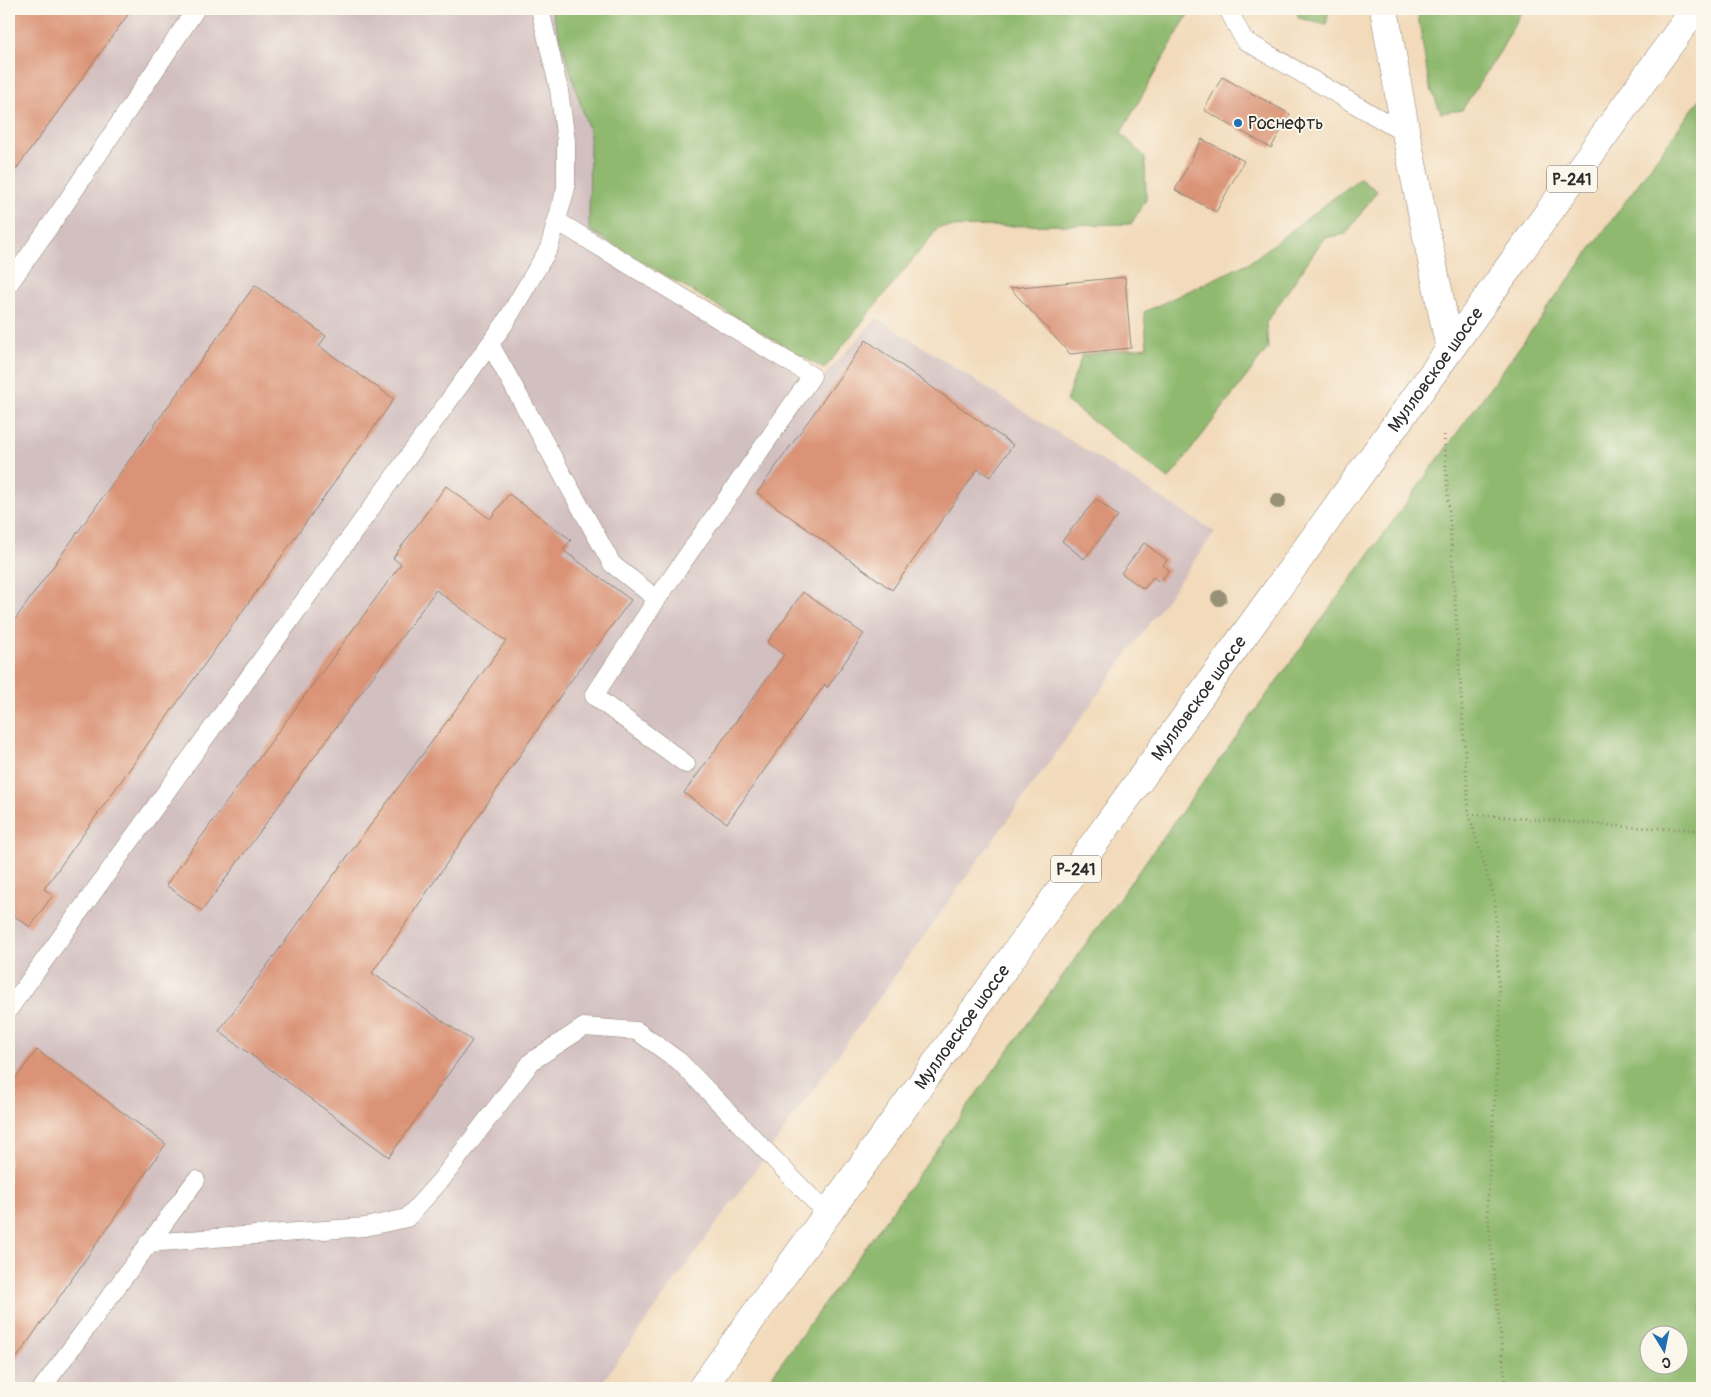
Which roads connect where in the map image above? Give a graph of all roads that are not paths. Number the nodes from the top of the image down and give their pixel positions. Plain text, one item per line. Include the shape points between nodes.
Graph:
1 (196, 9) edge
2 (540, 9) edge
3 (1228, 9) edge
4 (1384, 9) edge
5 (1695, 9) edge
6 (1406, 134) junction
7 (557, 221) junction
8 (9, 284) edge
9 (490, 344) junction
10 (1450, 349) junction
11 (657, 599) junction
12 (686, 764) dead end
13 (9, 1009) edge
14 (196, 1180) dead end
15 (827, 1214) junction
16 (148, 1243) junction
17 (42, 1388) edge
18 (702, 1388) edge

1 - 8 lane
2 - 7 lane via 559,90 566,141 566,188
3 - 6 lane via 1244,40
4 - 6 main road
5 - 10 main road, Мулловское шоссе / Р-241
6 - 10 main road
7 - 9 lane via 549,248
7 - 11 lane via 812,376
9 - 11 lane via 612,564
9 - 13 lane
10 - 15 main road, Мулловское шоссе / Р-241
11 - 12 lane via 594,696
14 - 16 lane
15 - 16 lane via 679,1062 637,1031 584,1027 532,1061 441,1180 407,1218 365,1227
15 - 18 main road, Мулловское шоссе / Р-241
16 - 17 lane

